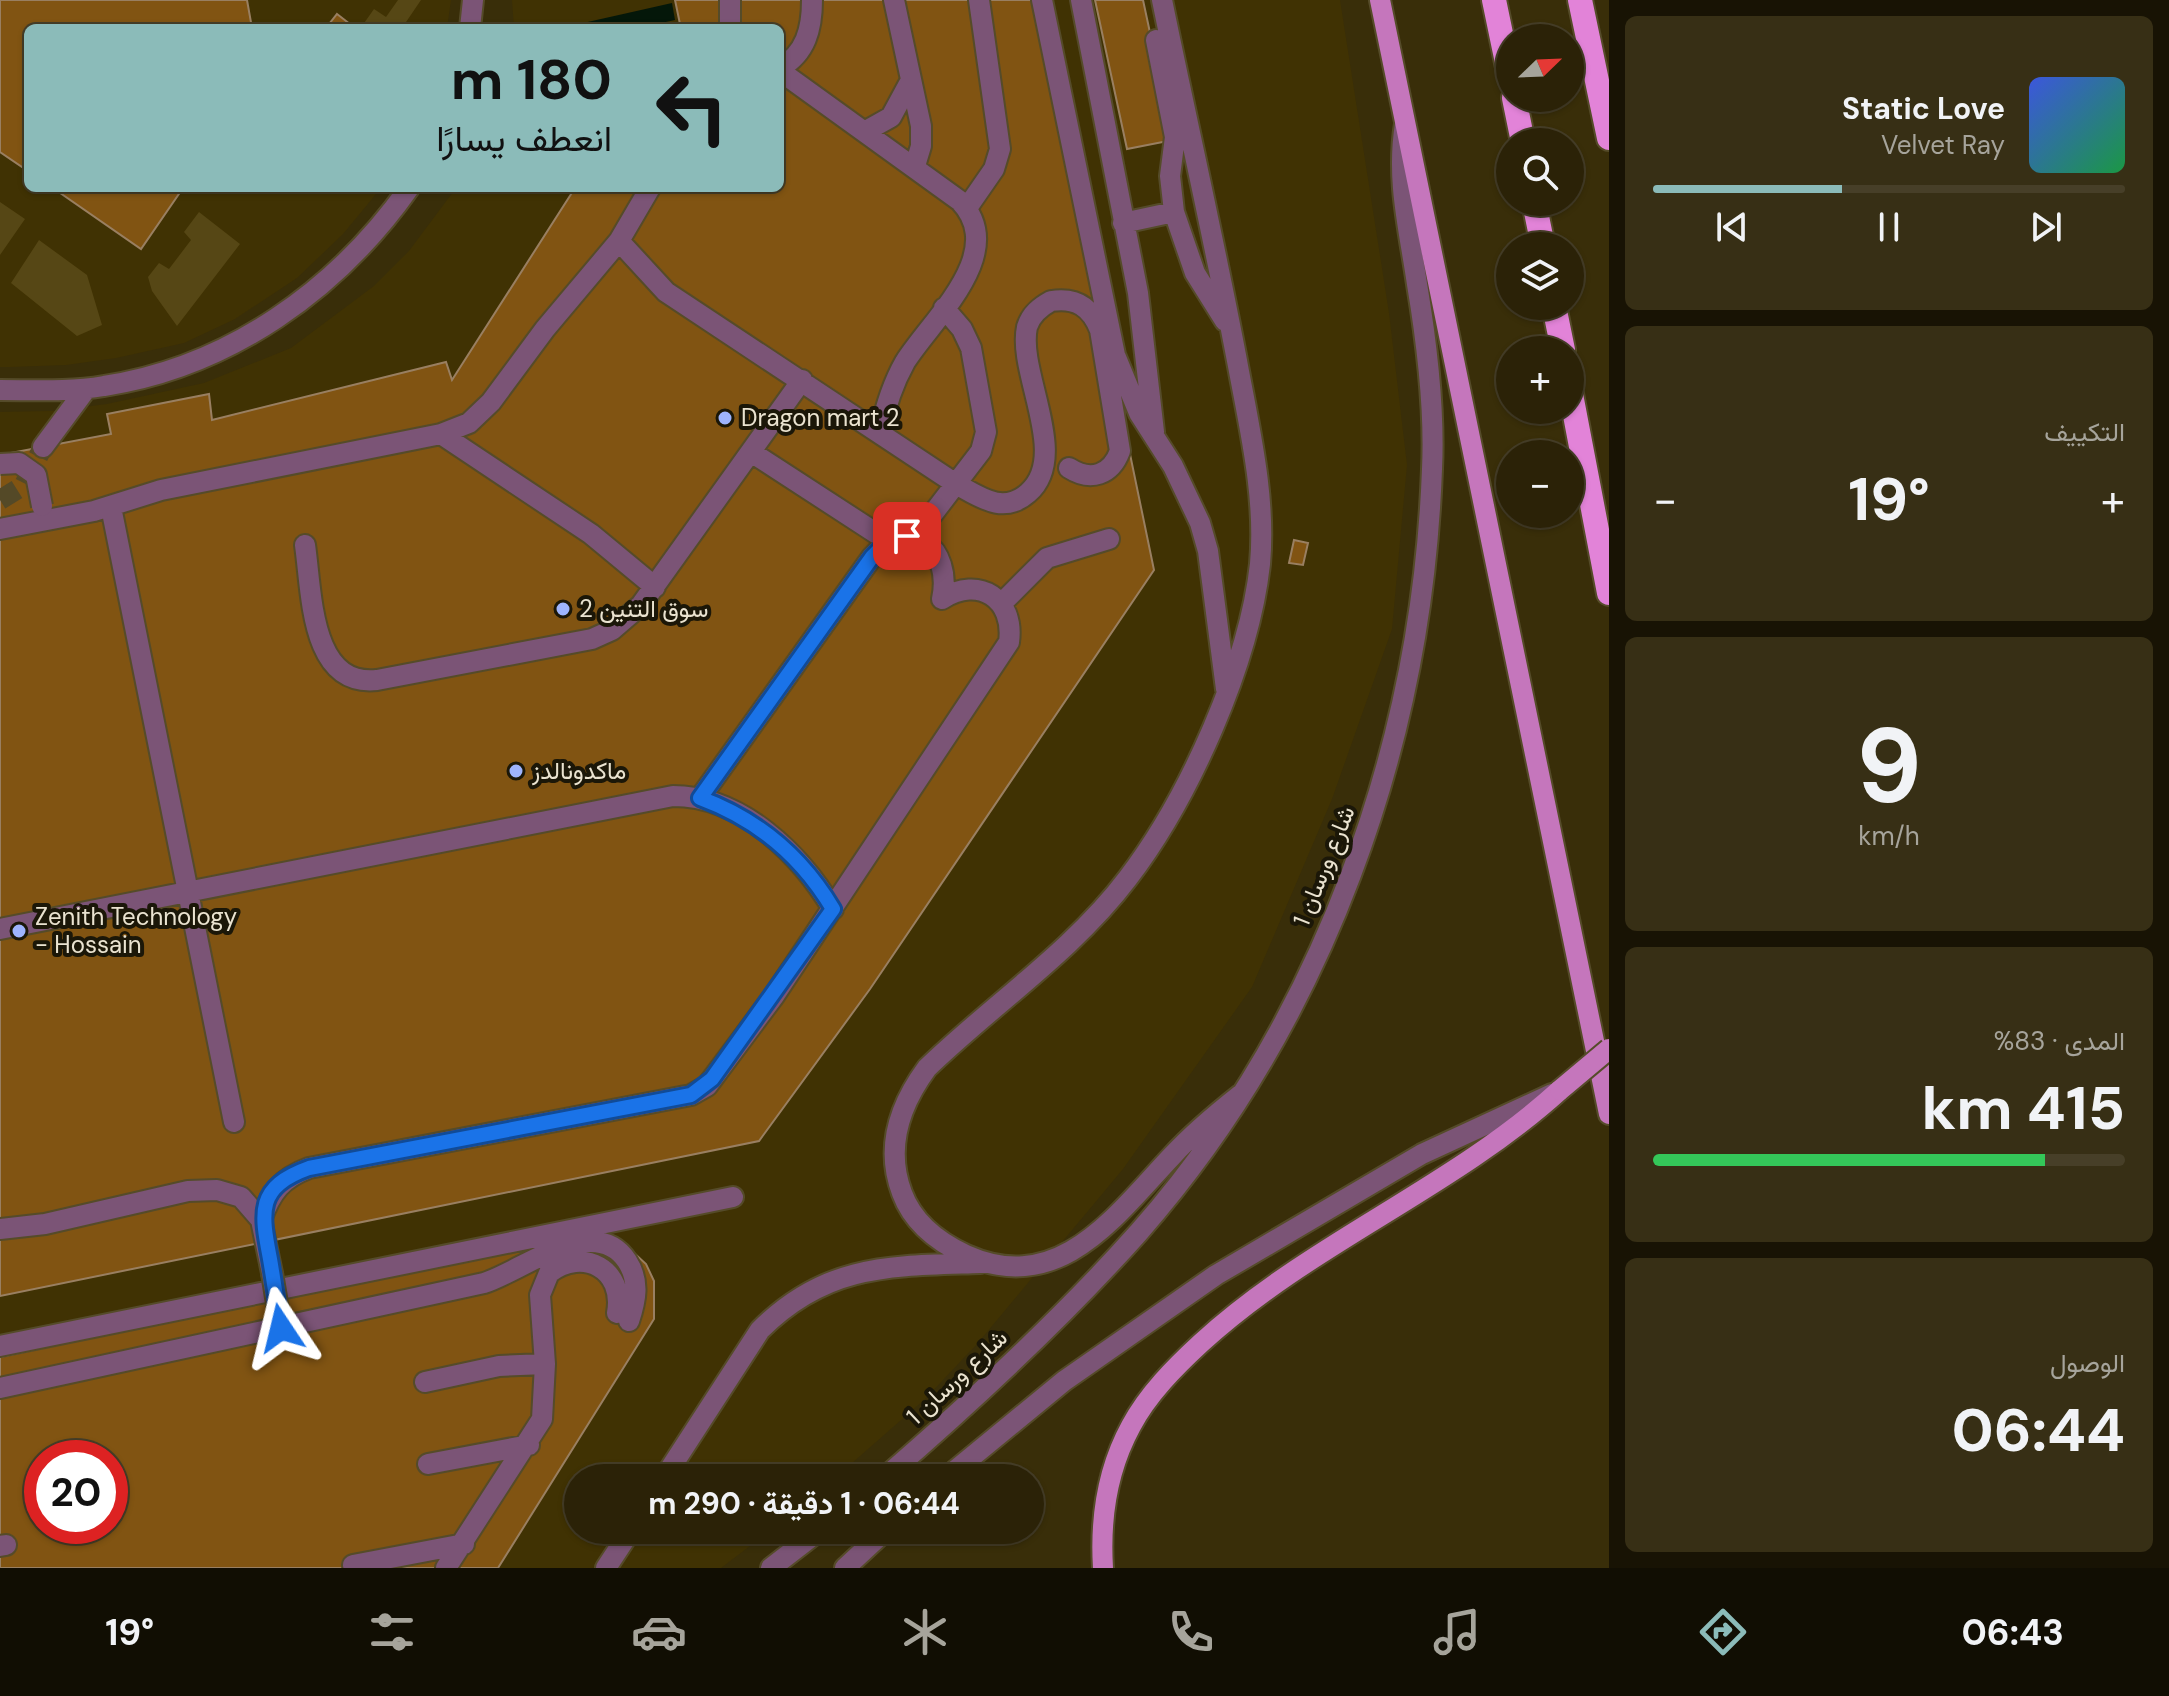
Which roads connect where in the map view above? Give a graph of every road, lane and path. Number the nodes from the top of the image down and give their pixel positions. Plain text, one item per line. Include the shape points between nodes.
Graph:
1 (473, 0) edge
2 (730, 0) edge
3 (812, 0) edge
4 (894, 0) edge
5 (979, 0) edge
6 (1042, 0) edge
7 (1081, 0) edge
8 (1148, 0) edge
9 (1162, 0) edge
10 (1380, 0) edge
11 (1494, 0) edge
12 (1580, 0) edge
13 (470, 24) edge
14 (730, 24) edge
15 (1499, 24) edge
16 (784, 67) edge
17 (784, 73) edge
18 (911, 80) junction
19 (1406, 120) junction
20 (866, 131) junction
21 (1609, 138) edge
22 (915, 166) junction
23 (406, 192) edge
24 (648, 192) edge
25 (967, 208) junction
26 (1174, 212) junction
27 (1123, 223) junction
28 (619, 241) junction
29 (944, 308) junction
30 (1231, 332) junction
31 (802, 380) junction
32 (86, 389) junction
33 (0, 390) edge
34 (1577, 424) edge
35 (880, 433) junction
36 (441, 434) junction
37 (1155, 440) junction
38 (43, 447) tunnel mouth
39 (751, 452) junction
40 (0, 464) edge
41 (1069, 468) dead end
42 (956, 484) junction
43 (42, 506) dead end
44 (111, 507) junction
45 (0, 529) edge
46 (915, 537) junction
47 (1109, 539) dead end
48 (888, 541) junction
49 (305, 545) dead end
50 (655, 587) junction
51 (1609, 593) edge
52 (1001, 604) junction
53 (1226, 689) junction
54 (700, 798) junction
55 (187, 890) junction
56 (833, 909) junction
57 (0, 929) edge
58 (1609, 1049) edge
59 (1560, 1090) junction
60 (1240, 1095) junction
61 (1609, 1114) edge
62 (234, 1122) dead end
63 (733, 1197) dead end
64 (261, 1220) junction
65 (0, 1229) edge
66 (984, 1263) junction
67 (281, 1328) junction
68 (0, 1346) edge
69 (545, 1364) junction
70 (425, 1382) dead end
71 (0, 1388) edge
72 (529, 1445) junction
73 (428, 1464) dead end
74 (673, 1464) edge
75 (900, 1464) edge
76 (963, 1464) edge
77 (464, 1544) junction
78 (622, 1544) edge
79 (802, 1544) edge
80 (871, 1544) edge
81 (353, 1565) dead end
82 (446, 1568) edge
83 (606, 1568) edge
84 (771, 1568) edge
85 (845, 1568) edge
86 (1103, 1568) edge

1 - 13 street
2 - 14 street
3 - 16 street via 812,25 794,60
4 - 18 street
5 - 25 street via 1000,149 994,169
6 - 37 street via 1111,340 1125,385
7 - 27 street
8 - 26 street via 1175,137 1170,176
9 - 30 street
10 - 19 main road
11 - 15 highway
12 - 21 highway
17 - 20 street
18 - 20 street via 891,117
18 - 22 street via 921,126
19 - 60 street, شارع ورسان 1 via 1401,190 1422,320 1433,464 1419,629 1392,751 1353,870 1297,998
19 - 61 main road
20 - 22 street
22 - 25 street
23 - 32 street via 351,258 277,319 191,363
24 - 28 street
25 - 29 street via 978,243 970,268
26 - 27 street
26 - 30 street via 1195,273
27 - 37 street via 1138,293
28 - 31 street via 666,292
28 - 36 street via 481,414
29 - 35 street via 900,371
29 - 42 street via 971,348 986,432 981,451
30 - 53 street via 1257,470 1260,560 1247,633
31 - 35 street
31 - 39 street
32 - 33 street
32 - 38 street
34 - 51 highway
35 - 42 street
36 - 44 street via 161,490
36 - 50 street via 591,534
37 - 53 street via 1188,494 1208,551
39 - 48 street
39 - 50 street
40 - 43 street, bridge via 19,463 36,475
41 - 42 street via 1100,475 1116,462 1120,441 1095,318 1077,302 1064,299 1041,307 1027,328 1044,449 1039,479 1025,496 1003,504
42 - 46 street
44 - 45 street
44 - 55 street
46 - 48 street
46 - 52 street via 943,564 942,599 966,588 992,595
47 - 52 street via 1047,558
48 - 54 street
49 - 50 street via 329,661 338,672 363,682 592,639 627,618
52 - 56 street via 1011,629 1003,655
53 - 66 street via 1184,791 1127,880 1092,920 927,1068 902,1109 893,1156 903,1197 928,1232
54 - 55 street via 655,798
54 - 56 street via 749,819 809,873
55 - 57 street
55 - 62 street
56 - 64 street via 774,996 699,1091 309,1168 278,1185
58 - 59 main road, bridge
59 - 76 street via 1422,1154 1216,1275 1064,1381
59 - 86 main road via 1482,1152 1252,1301 1157,1387 1116,1459 1101,1537
60 - 66 street via 1089,1240 1036,1265
60 - 75 street, شارع ورسان 1 via 1140,1231 1017,1358
63 - 68 street
64 - 65 street via 241,1197 204,1189
64 - 67 street, bridge
66 - 74 street via 874,1268 806,1292 760,1330
67 - 69 street via 484,1283 582,1241 601,1243 625,1257 636,1300 623,1317 617,1288 604,1269 583,1260 549,1273 540,1295
67 - 71 street
69 - 70 street via 499,1366
69 - 72 street via 542,1419
72 - 73 street
72 - 77 street
77 - 81 street
77 - 82 street
78 - 83 street
79 - 84 street
80 - 85 street

